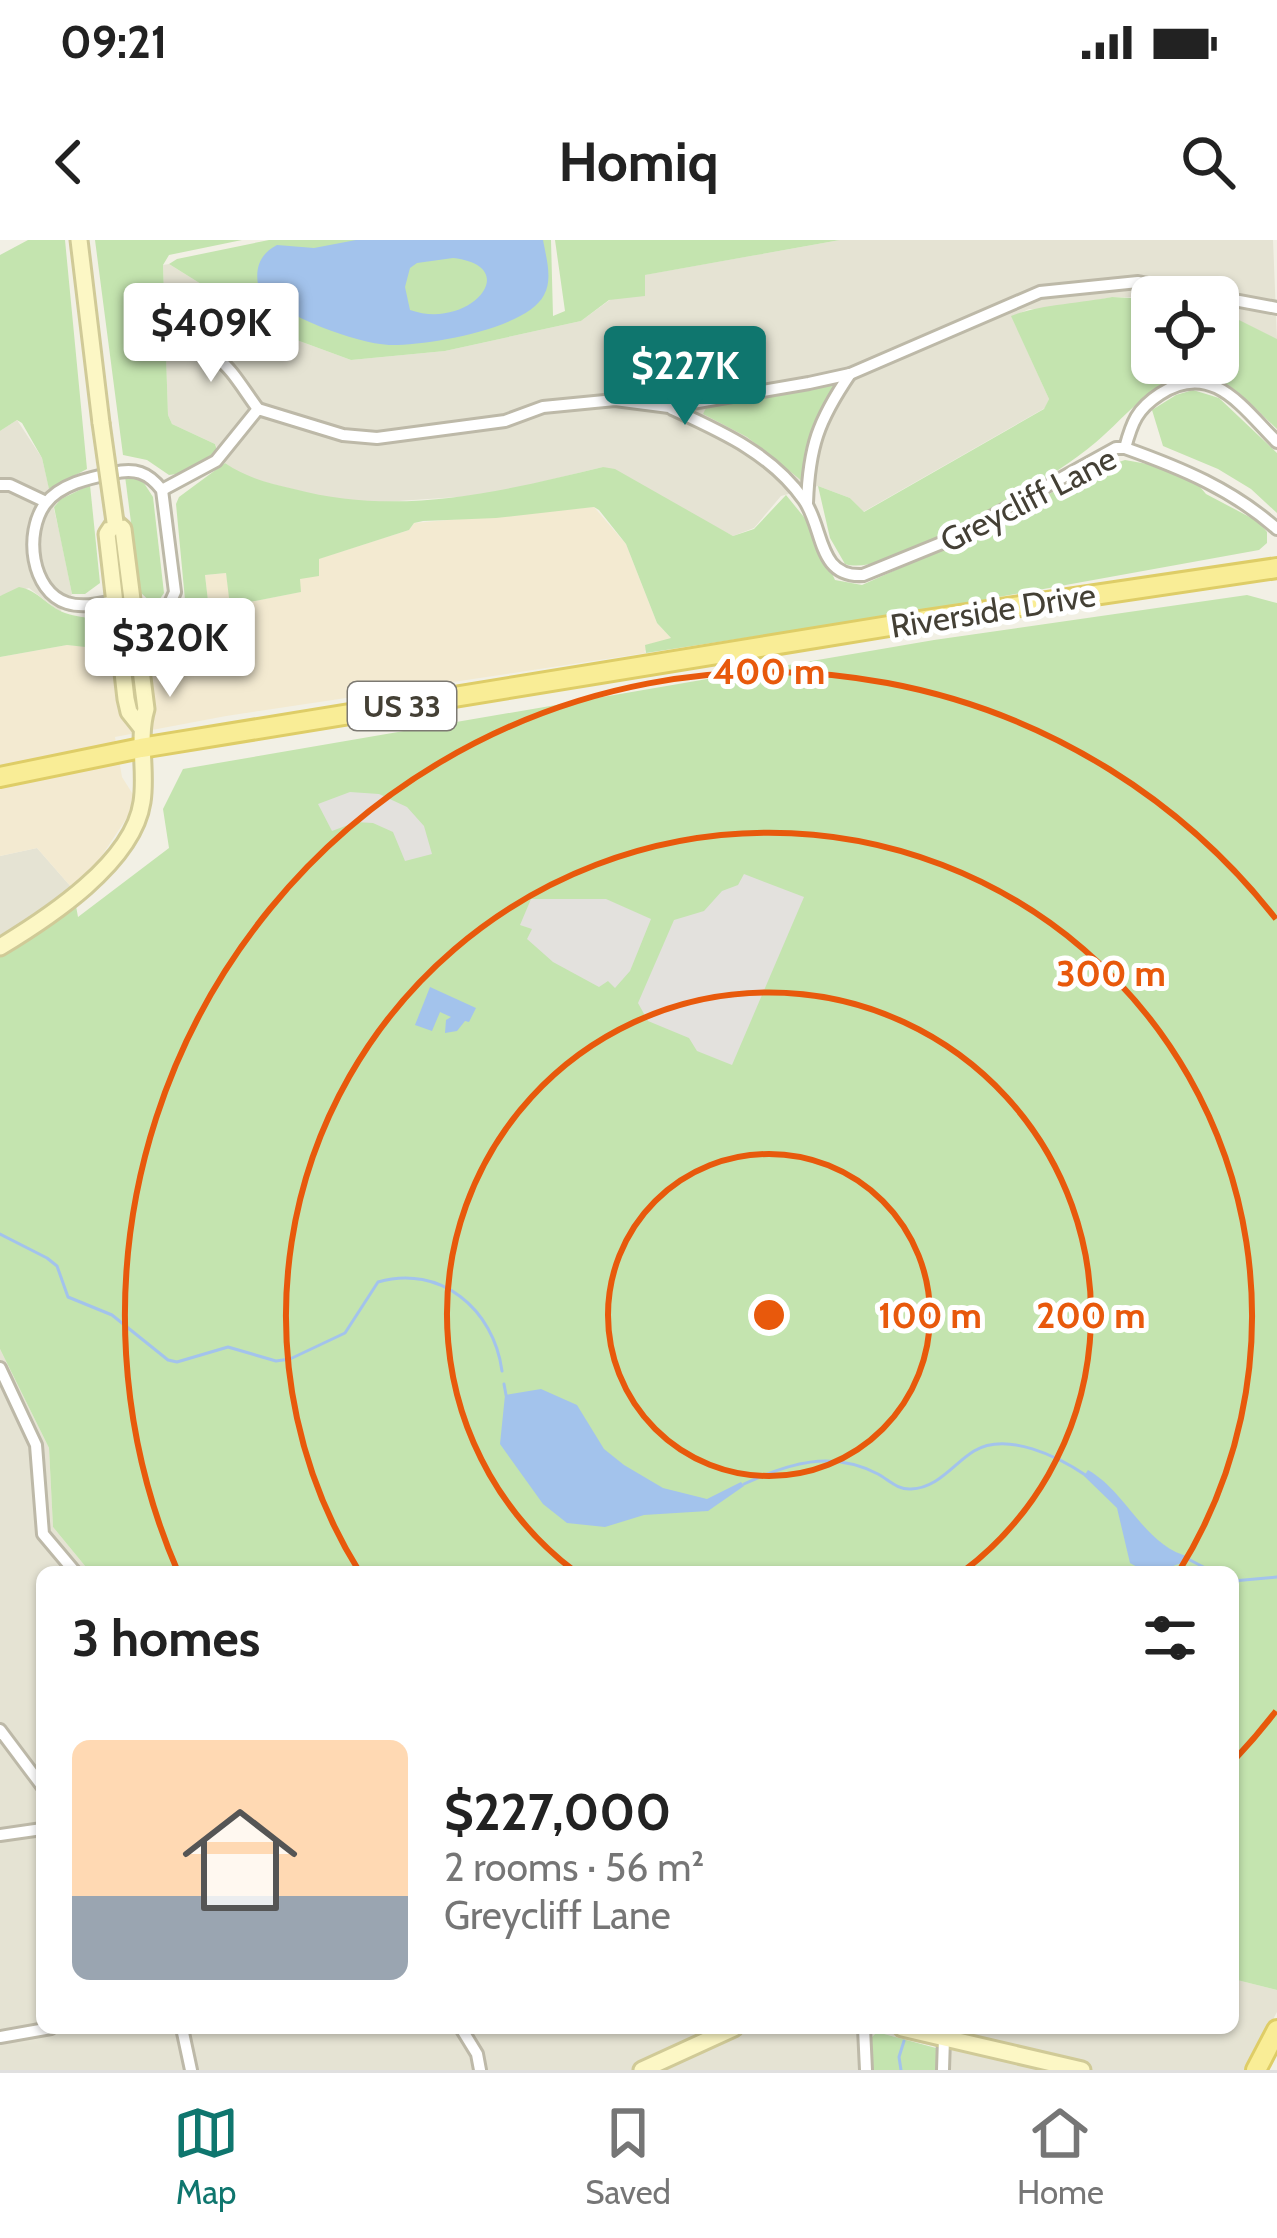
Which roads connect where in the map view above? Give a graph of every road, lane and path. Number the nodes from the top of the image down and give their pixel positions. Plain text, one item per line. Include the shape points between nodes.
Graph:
1 (79, 240) edge
2 (1277, 308) edge
3 (169, 346) dead end
4 (850, 374) junction
5 (669, 407) junction
6 (258, 410) junction
7 (1277, 442) edge
8 (1125, 448) junction
9 (0, 485) edge
10 (162, 490) junction
11 (46, 502) junction
12 (807, 503) junction
13 (115, 522) junction
14 (1277, 529) edge
15 (1277, 568) edge
16 (114, 601) junction
17 (134, 614) junction
18 (141, 728) junction
19 (141, 748) junction
20 (0, 777) edge
21 (0, 947) edge
22 (0, 1369) edge
23 (70, 1566) edge
24 (0, 1730) edge
25 (36, 1778) edge
26 (36, 1830) edge
27 (0, 1834) edge
28 (1277, 2030) edge
29 (36, 2031) edge
30 (183, 2034) edge
31 (465, 2034) edge
32 (721, 2034) edge
33 (864, 2034) edge
34 (927, 2034) edge
35 (0, 2037) edge
36 (944, 2038) junction
37 (191, 2070) edge
38 (481, 2070) edge
39 (642, 2070) edge
40 (866, 2070) edge
41 (943, 2070) edge
42 (1082, 2070) edge
43 (1256, 2070) edge

1 - 13 main road, bridge
2 - 4 street via 1138,282 1040,292
3 - 6 street via 216,355
4 - 5 street
4 - 12 street, Greycliff Lane via 812,442
5 - 6 street via 578,403 377,438
5 - 12 street, Greycliff Lane via 758,453
6 - 10 street via 215,461
7 - 8 street via 1223,391 1197,381 1141,406
8 - 12 street, Greycliff Lane via 949,540 862,575 849,576 827,560
8 - 14 street, Greycliff Lane via 1201,477
9 - 11 street
10 - 11 street via 139,471 123,471 69,485
10 - 17 street via 173,602 158,615
11 - 16 street via 34,541 43,585 67,603
13 - 16 main road via 107,534
13 - 17 main road via 123,529
15 - 19 main road, Riverside Drive / US 33
16 - 18 main road via 126,699
17 - 18 main road via 146,709
18 - 19 main road
19 - 20 main road, Riverside Drive / US 33
19 - 21 main road via 142,806 116,854 54,913
22 - 23 street via 35,1445 44,1534
24 - 25 street
26 - 27 street
28 - 43 main road
29 - 35 street
30 - 37 street
31 - 38 street
32 - 39 main road
33 - 40 street
34 - 36 main road
36 - 41 street
36 - 42 main road

